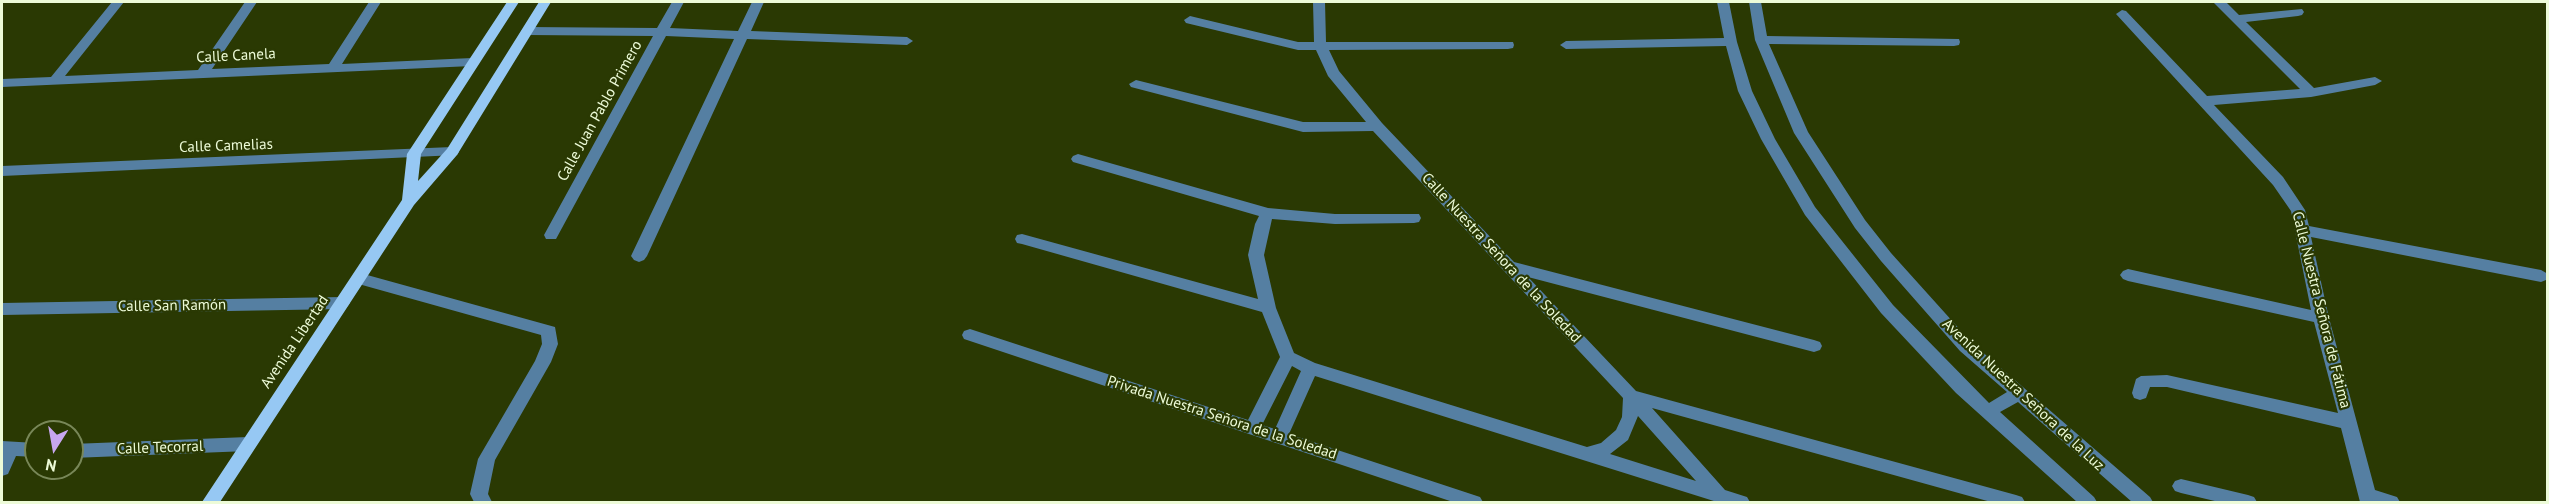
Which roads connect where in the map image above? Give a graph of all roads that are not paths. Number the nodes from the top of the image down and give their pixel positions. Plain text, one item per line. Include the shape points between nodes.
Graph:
1 (118, 2) edge
2 (251, 2) edge
3 (375, 2) edge
4 (513, 2) edge
5 (545, 2) edge
6 (678, 2) edge
7 (758, 2) edge
8 (1319, 2) edge
9 (1723, 2) edge
10 (1755, 2) edge
11 (2219, 2) edge
12 (2298, 12) dead end
13 (2122, 14) dead end
14 (2237, 19) junction
15 (1190, 20) dead end
16 (527, 31) junction
17 (661, 32) junction
18 (741, 35) junction
19 (1761, 40) junction
20 (907, 41) dead end
21 (1731, 42) junction
22 (1954, 42) dead end
23 (1508, 45) dead end
24 (1566, 45) dead end
25 (1321, 47) junction
26 (472, 62) junction
27 (333, 68) junction
28 (202, 74) junction
29 (55, 80) junction
30 (2374, 81) dead end
31 (2, 83) edge
32 (1136, 84) dead end
33 (2311, 93) junction
34 (2202, 101) junction
35 (1377, 126) junction
36 (452, 152) junction
37 (414, 154) junction
38 (1078, 159) dead end
39 (2, 171) edge
40 (409, 201) junction
41 (1268, 213) junction
42 (1414, 218) dead end
43 (2302, 230) junction
44 (550, 235) dead end
45 (1022, 239) dead end
46 (639, 256) dead end
47 (1508, 266) junction
48 (2128, 275) dead end
49 (2541, 276) dead end
50 (360, 279) junction
51 (342, 303) junction
52 (1268, 308) junction
53 (2, 309) edge
54 (2321, 318) junction
55 (970, 335) dead end
56 (1814, 346) dead end
57 (1288, 357) junction
58 (1310, 369) junction
59 (2140, 393) dead end
60 (2019, 394) junction
61 (1631, 396) junction
62 (1987, 412) junction
63 (2350, 423) junction
64 (1253, 428) junction
65 (1279, 438) junction
66 (248, 444) junction
67 (6, 449) edge
68 (24, 450) edge
69 (84, 451) edge
70 (1584, 454) junction
71 (2, 469) edge
72 (2181, 486) dead end
73 (1720, 496) junction
74 (2368, 500) edge
75 (211, 502) edge
76 (483, 502) edge
77 (1474, 502) edge
78 (1741, 502) edge
79 (2016, 502) edge
80 (2088, 502) edge
81 (2144, 502) edge
82 (2248, 502) edge
83 (2391, 502) edge

1 - 29 street
2 - 28 street
3 - 27 street
4 - 26 main road, Avenida Libertad
5 - 16 main road, Avenida Libertad
6 - 17 street, Calle Juan Pablo Primero
7 - 18 street
8 - 25 street, Calle Nuestra Señora de la Soledad
9 - 21 street
10 - 19 street, Avenida Nuestra Señora de la Luz
11 - 14 street
12 - 14 street
13 - 34 street, Calle Nuestra Señora de Fátima
14 - 33 street
15 - 25 street via 1289,45
16 - 17 street
16 - 36 main road, Avenida Libertad
17 - 18 street
17 - 44 street, Calle Juan Pablo Primero
18 - 20 street
18 - 46 street
19 - 22 street
19 - 60 street, Avenida Nuestra Señora de la Luz via 1801,133 1860,224 1952,332
21 - 24 street
21 - 62 street via 1745,91 1768,140 1810,211 1887,309
23 - 25 street
25 - 35 street, Calle Nuestra Señora de la Soledad via 1333,74
26 - 27 street, Calle Canela
26 - 37 main road, Avenida Libertad
27 - 28 street, Calle Canela
28 - 29 street, Calle Canela
29 - 31 street, Calle Canela
30 - 33 street
32 - 35 street via 1303,127
33 - 34 street
34 - 43 street, Calle Nuestra Señora de Fátima via 2289,195 2298,210
35 - 47 street, Calle Nuestra Señora de la Soledad
36 - 37 street, Calle Camelias
36 - 40 main road, Avenida Libertad
37 - 39 street, Calle Camelias
37 - 40 main road, Avenida Libertad
38 - 41 street
40 - 50 main road, Avenida Libertad
41 - 42 street via 1335,219
41 - 52 street via 1256,255
43 - 49 street
43 - 54 street, Calle Nuestra Señora de Fátima
45 - 52 street
47 - 56 street
47 - 61 street, Calle Nuestra Señora de la Soledad
48 - 54 street
50 - 51 main road, Avenida Libertad
50 - 76 street via 549,331 550,344 543,362 487,459 479,494
51 - 53 street, Calle San Ramón
51 - 66 main road, Avenida Libertad
52 - 57 street
54 - 63 street, Calle Nuestra Señora de Fátima
55 - 64 street, Privada Nuestra Señora de la Soledad
57 - 58 street
57 - 64 street
58 - 65 street
58 - 70 street
59 - 63 street via 2147,381 2167,381
60 - 62 street
60 - 81 street, Avenida Nuestra Señora de la Luz
61 - 70 street via 1622,435 1607,448
61 - 73 street, Calle Nuestra Señora de la Soledad
61 - 79 street
62 - 80 street
63 - 74 street, Calle Nuestra Señora de Fátima
64 - 65 street, Privada Nuestra Señora de la Soledad
65 - 77 street, Privada Nuestra Señora de la Soledad
66 - 69 street, Calle Tecorral
66 - 75 main road, Avenida Libertad
67 - 68 street
67 - 71 street
70 - 73 street
72 - 82 street
73 - 78 street
74 - 83 street

